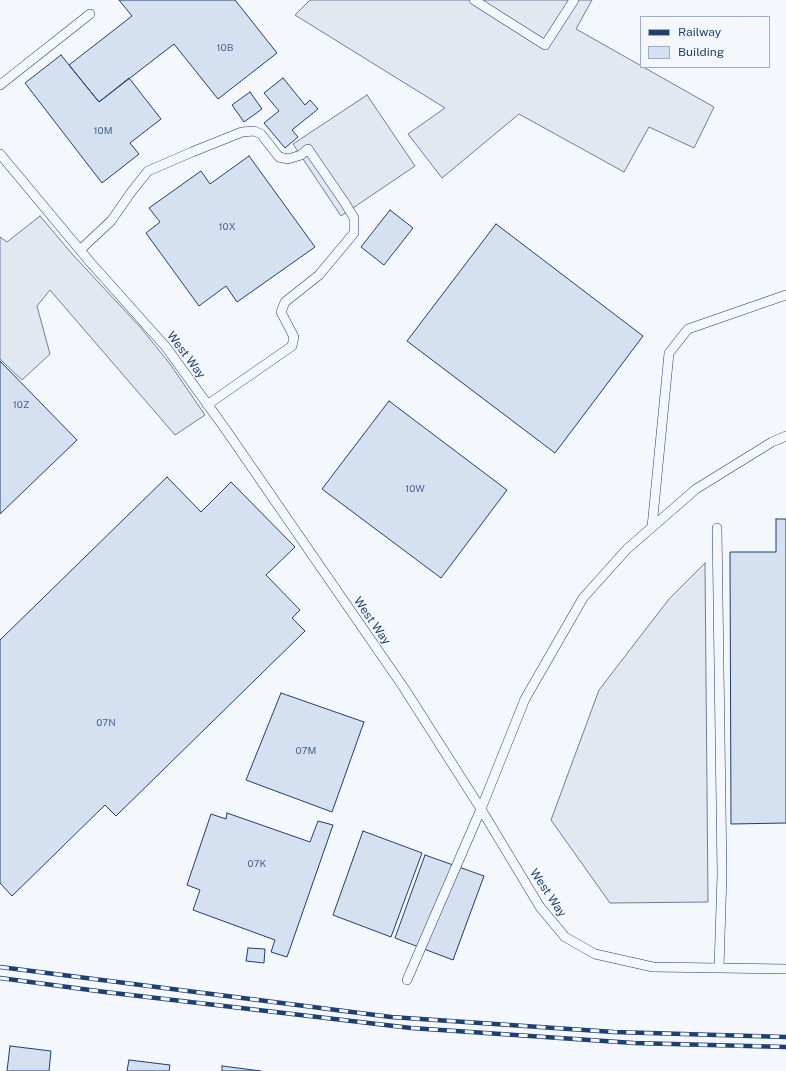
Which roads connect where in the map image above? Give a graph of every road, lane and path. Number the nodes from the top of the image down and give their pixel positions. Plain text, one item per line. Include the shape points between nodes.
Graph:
1 (474, 0) edge
2 (574, 0) edge
3 (90, 14) dead end
4 (0, 85) edge
5 (0, 154) edge
6 (80, 250) junction
7 (786, 295) edge
8 (208, 405) junction
9 (786, 436) edge
10 (652, 527) junction
11 (717, 528) dead end
12 (481, 809) junction
13 (719, 968) junction
14 (786, 969) edge
15 (407, 980) dead end

1 - 2 lane via 545,45
3 - 4 lane
5 - 6 lane, West Way
6 - 8 lane, West Way via 166,347
6 - 8 lane via 111,221 148,171 242,132 254,131 261,134 279,157 288,159 301,155 308,149 354,218 354,234 319,275 285,302 282,312 294,337 292,346
7 - 10 lane via 688,329 669,353
8 - 12 lane, West Way via 404,688
9 - 10 lane via 696,489
10 - 12 lane via 627,549 583,598 525,698
11 - 13 lane via 722,874
12 - 13 lane, West Way via 540,907 565,937 595,954 653,967
12 - 15 lane
13 - 14 lane, West Way

